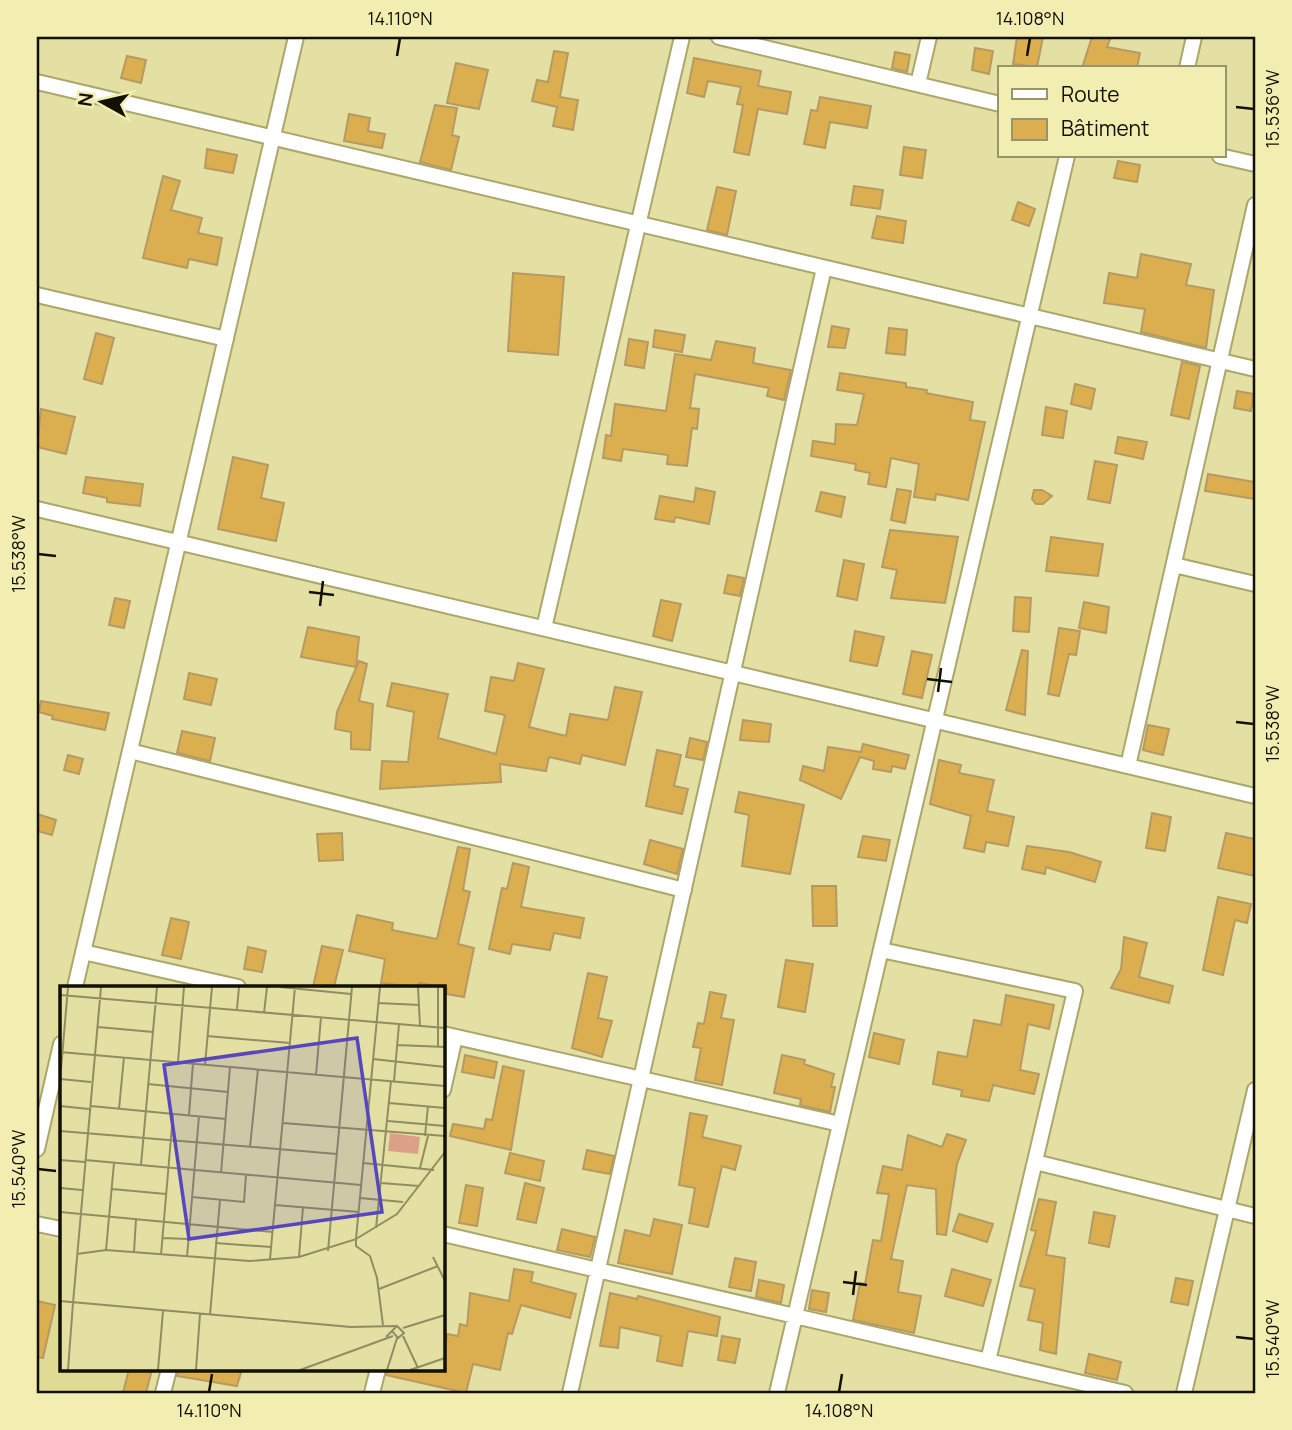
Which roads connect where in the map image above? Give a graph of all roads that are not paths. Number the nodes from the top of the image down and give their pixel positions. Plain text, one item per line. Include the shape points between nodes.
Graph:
1 (296, 37) edge
2 (682, 37) edge
3 (719, 37) edge
4 (929, 37) edge
5 (1194, 37) edge
6 (1187, 66) edge
7 (37, 82) edge
8 (918, 84) junction
9 (998, 104) edge
10 (272, 137) junction
11 (1226, 157) edge
12 (1067, 158) edge
13 (1255, 164) edge
14 (1255, 205) edge
15 (638, 224) junction
16 (824, 268) junction
17 (37, 295) edge
18 (1029, 316) junction
19 (226, 339) junction
20 (1221, 361) junction
21 (1255, 369) edge
22 (37, 509) edge
23 (178, 542) junction
24 (1174, 565) junction
25 (1255, 584) edge
26 (544, 628) junction
27 (733, 673) junction
28 (935, 720) junction
29 (130, 751) junction
30 (1128, 766) junction
31 (1255, 796) edge
32 (684, 890) junction
33 (881, 950) junction
34 (83, 952) junction
35 (75, 986) edge
36 (234, 986) edge
37 (449, 1035) edge
38 (60, 1048) edge
39 (641, 1079) junction
40 (444, 1081) edge
41 (1255, 1090) edge
42 (841, 1124) junction
43 (38, 1140) edge
44 (1035, 1162) junction
45 (1227, 1209) junction
46 (1255, 1216) edge
47 (37, 1224) edge
48 (60, 1229) edge
49 (444, 1234) edge
50 (598, 1270) junction
51 (796, 1316) junction
52 (988, 1361) junction
53 (169, 1370) edge
54 (378, 1370) edge
55 (163, 1393) edge
56 (372, 1393) edge
57 (570, 1393) edge
58 (778, 1393) edge
59 (1125, 1393) edge
60 (1184, 1393) edge

1 - 10 street
2 - 15 street
3 - 8 street
4 - 8 street
5 - 6 street
7 - 10 street
8 - 9 street
10 - 15 street
10 - 19 street
11 - 13 street
12 - 18 street
14 - 20 street
15 - 16 street
15 - 26 street
16 - 18 street
16 - 27 street
17 - 19 street
18 - 20 street
18 - 28 street
19 - 23 street
20 - 21 street
20 - 24 street
22 - 23 street
23 - 26 street
23 - 29 street
24 - 25 street
24 - 30 street
26 - 27 street
27 - 28 street
27 - 32 street
28 - 30 street
28 - 33 street
29 - 32 street
29 - 34 street
30 - 31 street
32 - 39 street
33 - 42 street
33 - 44 street via 1075,991
34 - 35 street
34 - 36 street
37 - 39 street
37 - 40 street
38 - 43 street
39 - 42 street
39 - 50 street
41 - 45 street
42 - 51 street
44 - 45 street
44 - 52 street
45 - 46 street
45 - 60 street
47 - 48 street
49 - 50 street
50 - 51 street
50 - 57 street
51 - 52 street
51 - 58 street
52 - 59 street
53 - 55 street
54 - 56 street

